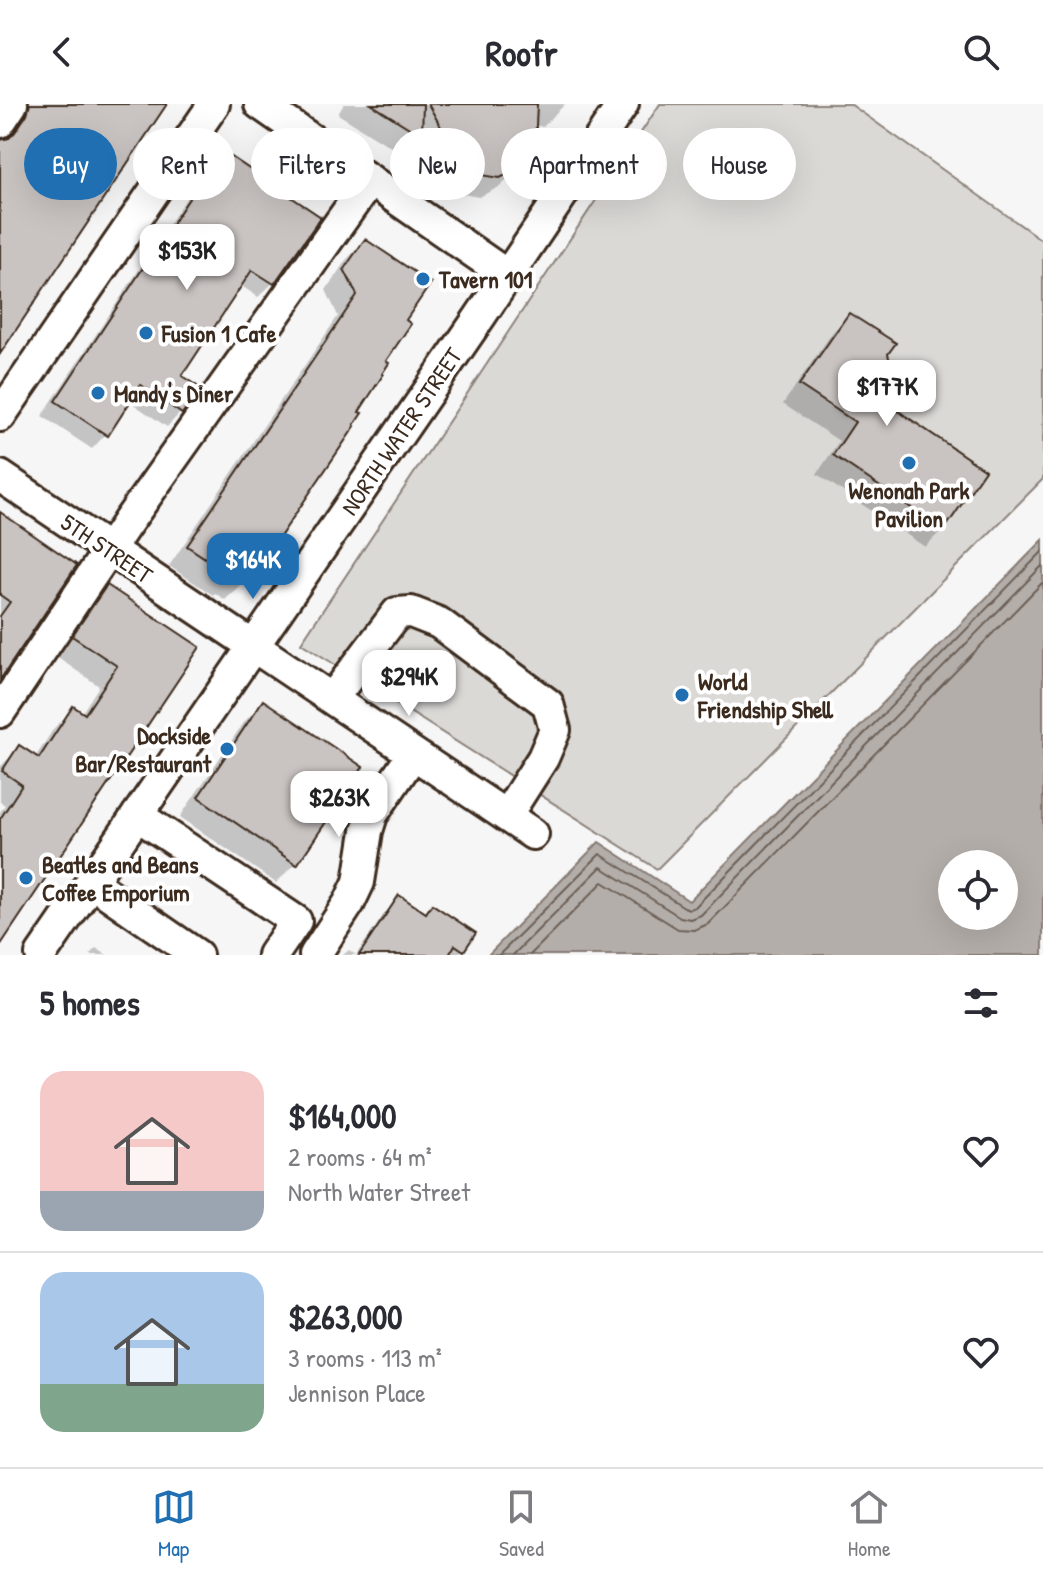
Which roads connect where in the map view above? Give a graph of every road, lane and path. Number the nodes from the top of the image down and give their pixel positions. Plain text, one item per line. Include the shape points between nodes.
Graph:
1 (12, 104) edge
2 (214, 104) edge
3 (260, 104) edge
4 (623, 104) edge
5 (0, 122) edge
6 (295, 128) edge
7 (374, 183) edge
8 (356, 200) edge
9 (508, 276) junction
10 (0, 416) edge
11 (0, 476) edge
12 (110, 550) junction
13 (254, 647) junction
14 (332, 699) junction
15 (0, 712) edge
16 (413, 754) junction
17 (137, 815) junction
18 (506, 816) junction
19 (533, 834) dead end
20 (91, 882) junction
21 (41, 955) edge
22 (197, 955) edge
23 (273, 955) edge
24 (315, 955) edge

1 - 5 street
2 - 10 street
3 - 6 street
4 - 9 street, NORTH WATER STREET
7 - 9 street
8 - 12 street
9 - 13 street, NORTH WATER STREET
11 - 12 street, 5TH STREET
12 - 13 street, 5TH STREET
12 - 15 street
13 - 14 street, 5TH STREET
13 - 17 street, NORTH WATER STREET
14 - 16 street, 5TH STREET
14 - 18 street via 397,613 411,612 439,623 548,704 555,730
16 - 18 street, 5TH STREET
16 - 24 street via 372,815 359,882
17 - 20 street, NORTH WATER STREET
17 - 23 street via 296,921
18 - 19 street, 5TH STREET
20 - 21 street, NORTH WATER STREET
20 - 22 street

